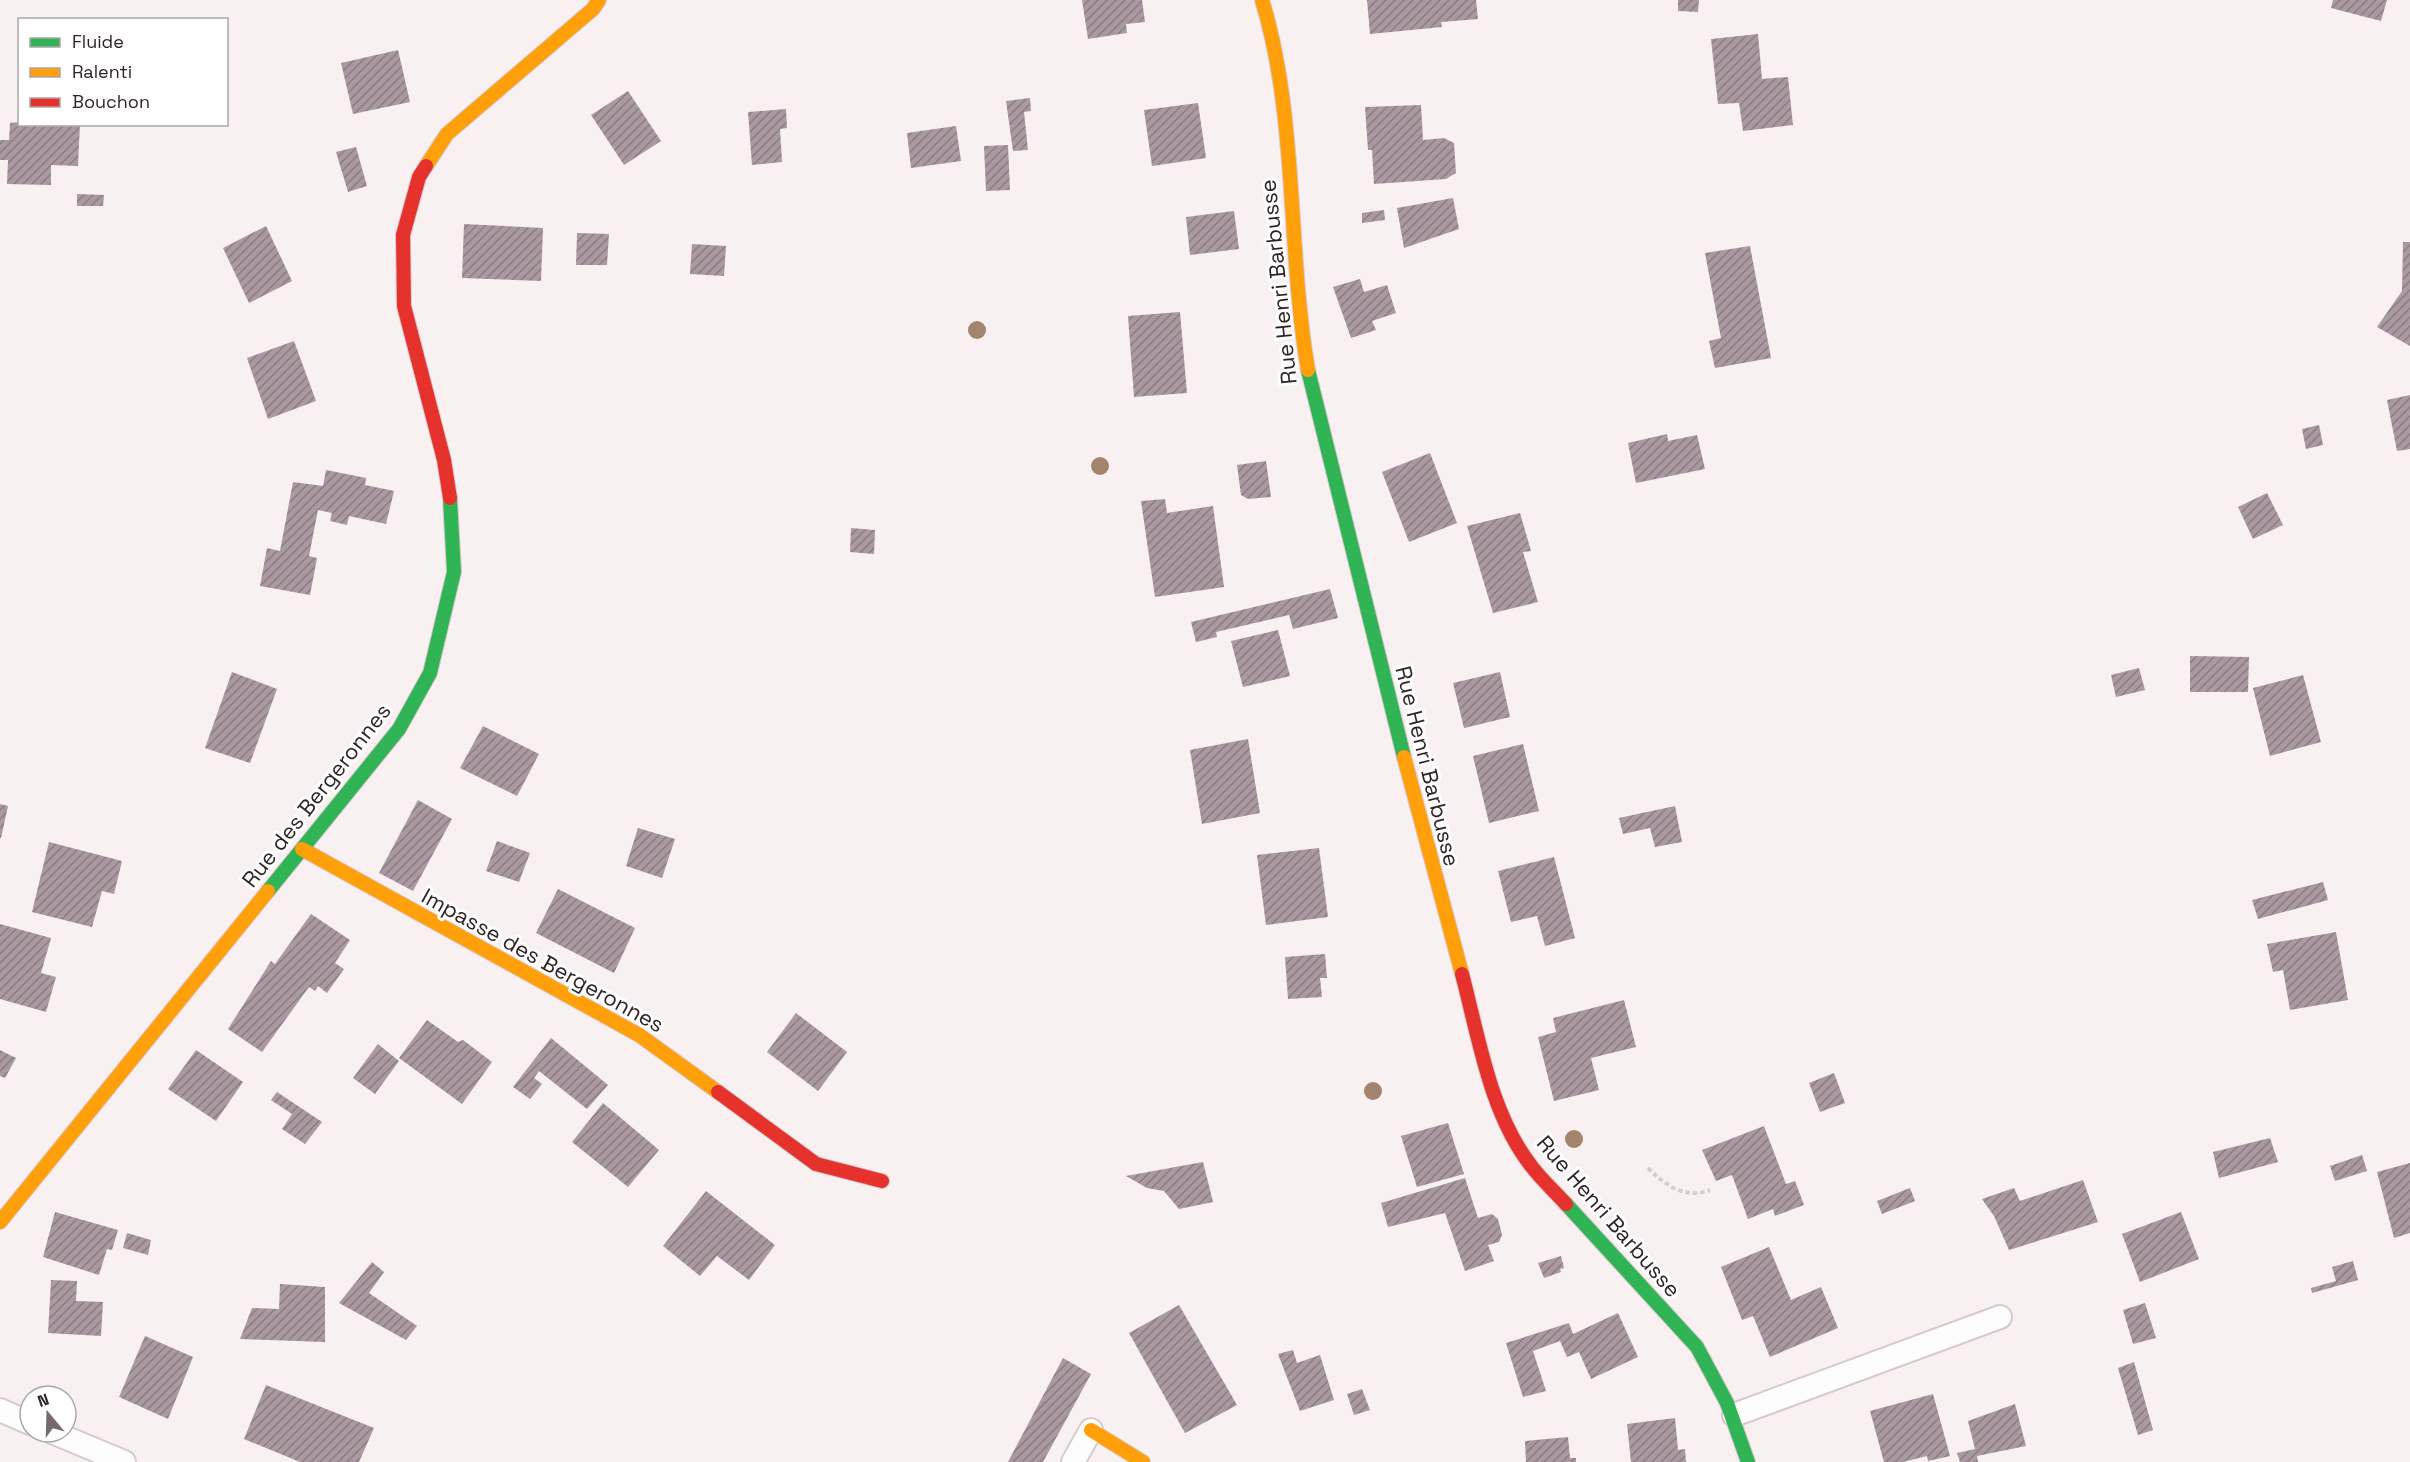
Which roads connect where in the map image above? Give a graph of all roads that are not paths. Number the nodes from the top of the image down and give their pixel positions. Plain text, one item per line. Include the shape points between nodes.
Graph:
1 (599, 0) edge
2 (1262, 0) edge
3 (302, 849) junction
4 (882, 1181) dead end
5 (0, 1222) edge
6 (2000, 1317) dead end
7 (0, 1410) edge
8 (1734, 1415) junction
9 (18, 1418) edge
10 (1091, 1430) joint
11 (78, 1443) edge
12 (124, 1462) edge
13 (1073, 1462) edge
14 (1143, 1462) edge
15 (1748, 1462) edge

1 - 3 street, Rue des Bergeronnes via 447,134 419,177 403,235 404,306 444,460 453,514 454,572 430,673 399,729
2 - 8 street, Rue Henri Barbusse via 1281,82 1299,318 1311,390 1410,785 1492,1087 1505,1122 1531,1166 1697,1347 1719,1381
3 - 4 street, Impasse des Bergeronnes via 639,1035 816,1164
3 - 5 street, Rue des Bergeronnes
6 - 8 lane
7 - 9 lane
8 - 15 street, Rue Henri Barbusse
10 - 13 lane
10 - 14 street
11 - 12 lane

